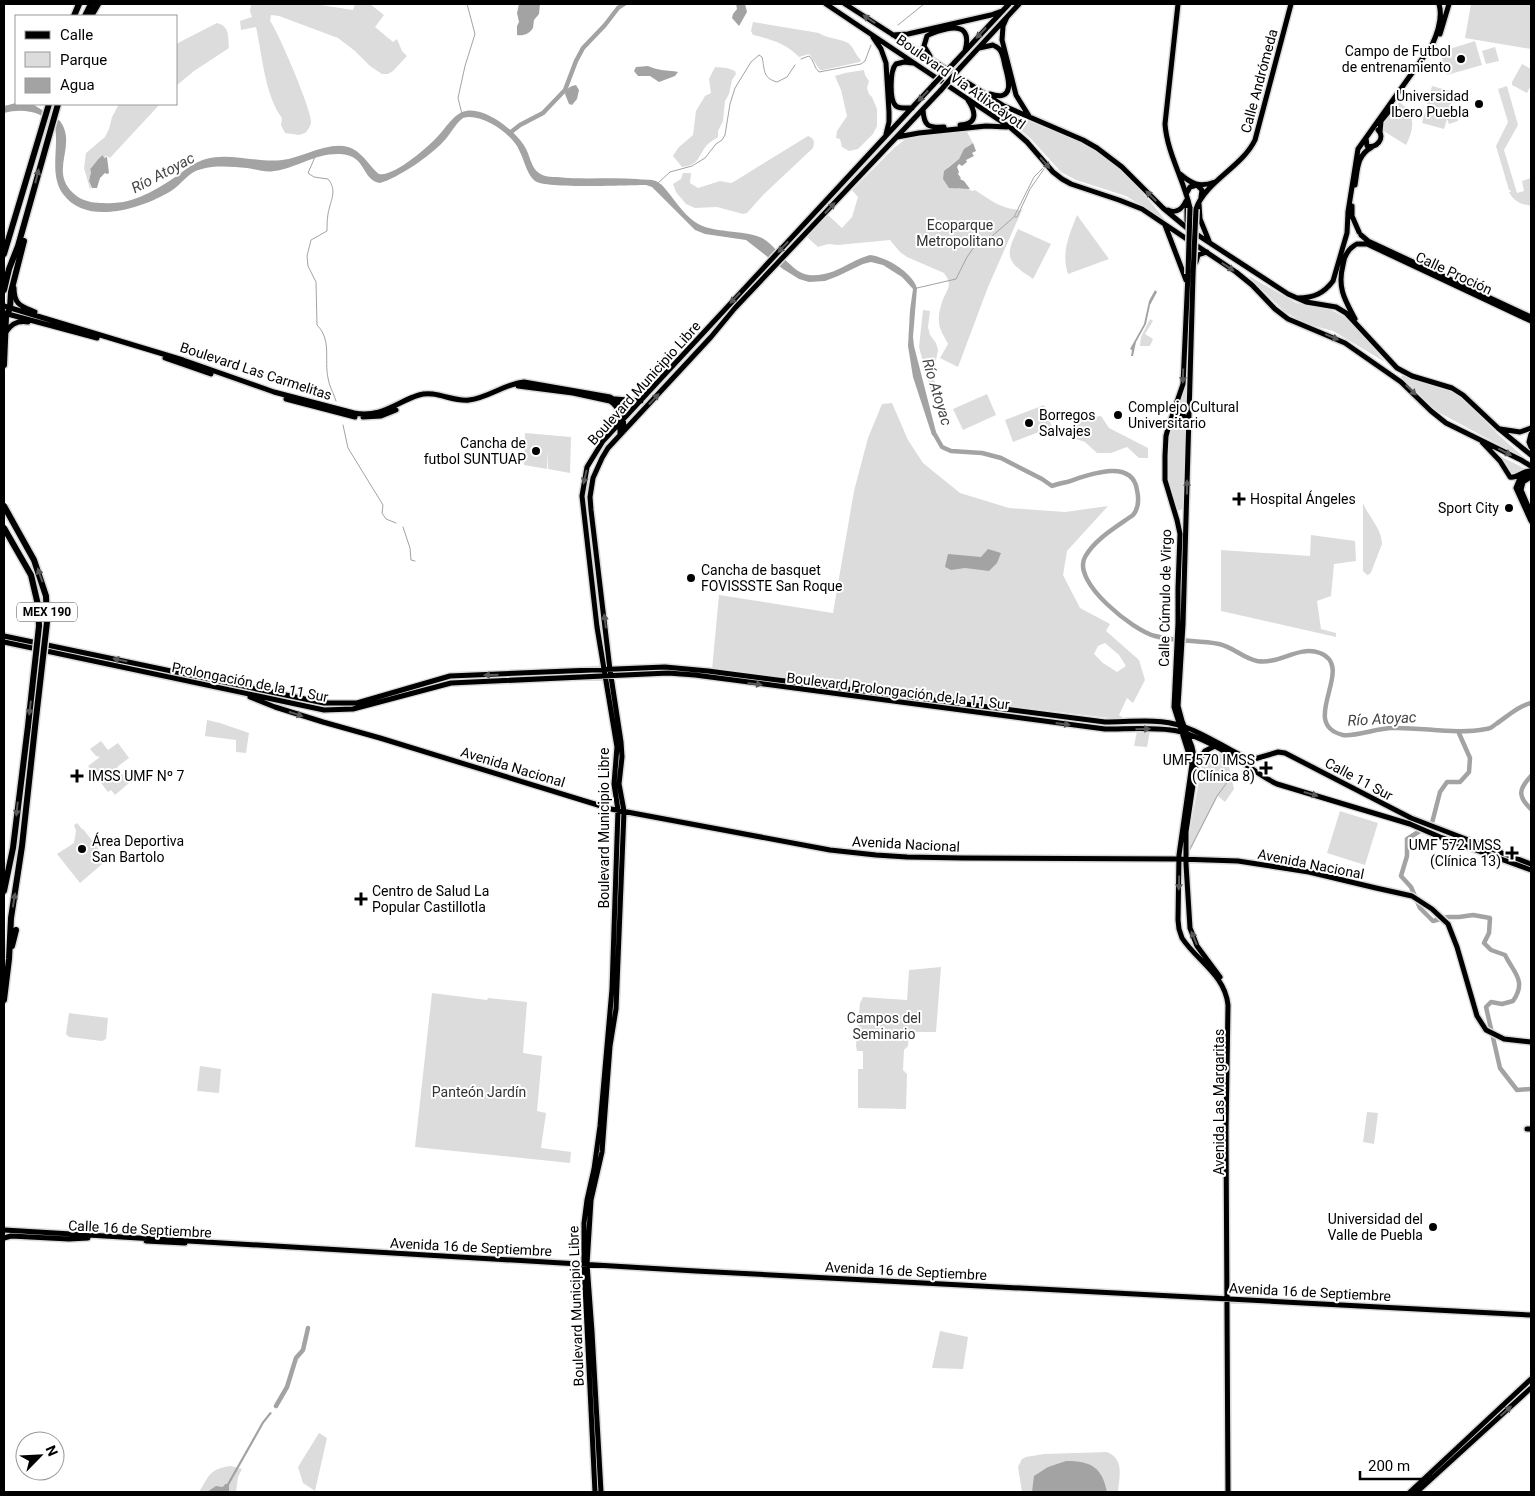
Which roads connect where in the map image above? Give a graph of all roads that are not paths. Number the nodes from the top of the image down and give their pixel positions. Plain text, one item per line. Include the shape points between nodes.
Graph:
1 (98, 4) edge
2 (826, 4) edge
3 (846, 4) edge
4 (1009, 4) edge
5 (1019, 4) edge
6 (1178, 4) edge
7 (1291, 4) edge
8 (1439, 4) edge
9 (1448, 4) edge
10 (1002, 11) junction
11 (92, 15) edge
12 (1007, 17) junction
13 (872, 34) junction
14 (893, 34) junction
15 (979, 48) junction
16 (965, 51) junction
17 (934, 60) junction
18 (916, 64) junction
19 (984, 92) junction
20 (966, 97) junction
21 (58, 105) edge
22 (49, 106) edge
23 (912, 108) junction
24 (923, 109) junction
25 (1029, 117) junction
26 (1011, 128) junction
27 (1370, 131) junction
28 (1380, 132) junction
29 (884, 137) junction
30 (896, 137) junction
31 (1366, 138) junction
32 (1372, 147) junction
33 (1358, 149) junction
34 (1366, 151) junction
35 (1180, 174) junction
36 (1218, 181) junction
37 (1197, 185) junction
38 (1187, 196) junction
39 (1200, 201) junction
40 (19, 204) junction
41 (29, 206) junction
42 (1163, 208) junction
43 (1193, 209) junction
44 (1200, 219) junction
45 (1165, 224) junction
46 (1360, 234) junction
47 (1347, 235) junction
48 (4, 241) edge
49 (1210, 243) junction
50 (1368, 243) junction
51 (1356, 244) junction
52 (1207, 252) junction
53 (4, 254) edge
54 (17, 267) junction
55 (1190, 275) junction
56 (1187, 283) junction
57 (4, 290) edge
58 (1193, 298) junction
59 (1295, 298) junction
60 (1488, 299) junction
61 (1193, 307) junction
62 (6, 310) edge
63 (1531, 317) edge
64 (1531, 321) edge
65 (60, 322) junction
66 (41, 323) junction
67 (1359, 326) junction
68 (6, 333) junction
69 (1185, 342) junction
70 (1190, 353) junction
71 (1184, 355) junction
72 (4, 365) edge
73 (1190, 367) junction
74 (545, 387) junction
75 (433, 395) junction
76 (614, 399) junction
77 (642, 400) junction
78 (1171, 419) junction
79 (622, 420) junction
80 (1188, 421) junction
81 (1498, 428) junction
82 (1531, 428) edge
83 (622, 432) junction
84 (1531, 434) edge
85 (1478, 438) junction
86 (1531, 447) edge
87 (1531, 455) edge
88 (1531, 466) edge
89 (1531, 474) edge
90 (4, 506) edge
91 (1172, 506) junction
92 (1186, 509) junction
93 (1531, 513) edge
94 (1531, 521) edge
95 (4, 528) edge
96 (1179, 547) junction
97 (1185, 557) junction
98 (1181, 623) junction
99 (4, 635) edge
100 (49, 636) dead end
101 (4, 642) edge
102 (609, 660) junction
103 (1179, 661) junction
104 (625, 669) junction
105 (608, 673) junction
106 (238, 692) junction
107 (273, 699) junction
108 (275, 707) junction
109 (1174, 707) junction
110 (1161, 722) junction
111 (32, 727) junction
112 (1182, 729) junction
113 (1201, 737) junction
114 (1215, 746) junction
115 (19, 764) dead end
116 (1196, 765) junction
117 (21, 776) junction
118 (17, 785) dead end
119 (621, 811) junction
120 (24, 853) dead end
121 (1186, 858) junction
122 (1179, 859) junction
123 (20, 863) junction
124 (1531, 864) edge
125 (1531, 870) edge
126 (21, 881) dead end
127 (4, 892) edge
128 (1178, 900) junction
129 (1188, 900) junction
130 (1189, 909) junction
131 (1178, 910) junction
132 (16, 930) dead end
133 (9, 960) junction
134 (4, 1000) edge
135 (1531, 1041) edge
136 (4, 1230) edge
137 (87, 1236) junction
138 (4, 1238) edge
139 (276, 1247) joint
140 (585, 1264) junction
141 (1229, 1298) junction
142 (1531, 1315) edge
143 (1531, 1379) edge
144 (1531, 1388) edge
145 (595, 1492) edge
146 (601, 1492) edge
147 (1230, 1492) edge
148 (1410, 1492) edge
149 (1417, 1492) edge

1 - 11 highway
2 - 13 main road, Boulevard Vía Atlixcáyotl
14 -> 3 main road, Boulevard Vía Atlixcáyotl
4 - 10 main road, Boulevard Municipio Libre
5 - 12 main road, Boulevard Municipio Libre
6 - 35 main road via 1165,124
7 - 36 main road, Calle Andrómeda via 1256,140
8 - 9 main road
8 - 27 main road via 1441,14 1432,45
9 - 28 main road via 1436,45 1381,121
10 - 14 main road via 908,34
10 -> 16 main road, Boulevard Municipio Libre
12 - 15 main road, Boulevard Municipio Libre
12 - 25 main road via 1002,40 1016,95
13 - 18 main road, Boulevard Vía Atlixcáyotl
13 - 29 main road via 886,63 889,122
14 - 17 main road, Boulevard Vía Atlixcáyotl
15 - 19 main road via 993,45 1000,50 1010,82 1004,94
15 - 24 main road, Boulevard Municipio Libre, bridge
16 - 17 main road via 967,38 961,29 934,32 927,36 924,44
16 -> 23 main road, Boulevard Municipio Libre, bridge
17 - 19 main road, Boulevard Vía Atlixcáyotl
18 - 20 main road, Boulevard Vía Atlixcáyotl
18 - 23 main road via 898,63 891,74 894,104
19 - 25 main road, Boulevard Vía Atlixcáyotl via 1004,106
20 - 24 main road via 975,114 965,125 931,127 925,121
20 - 26 main road, Boulevard Vía Atlixcáyotl
41 -> 21 highway
22 - 40 highway
23 - 29 main road, Boulevard Municipio Libre
24 - 30 main road, Boulevard Municipio Libre
42 -> 25 main road, Boulevard Vía Atlixcáyotl via 1102,150
26 - 30 main road via 986,126
26 -> 45 main road, Boulevard Vía Atlixcáyotl via 1062,179 1133,205
27 - 28 main road
27 - 31 main road
28 - 32 main road via 1380,140
29 -> 77 main road, Boulevard Municipio Libre
83 -> 30 main road, Boulevard Municipio Libre
31 - 32 main road via 1367,146
31 - 33 main road
32 - 34 main road
33 - 34 main road
33 - 47 main road
34 - 46 main road via 1360,158 1352,212
35 - 37 main road
35 - 38 main road
36 - 37 main road
36 - 39 main road, Calle Andrómeda
37 - 38 main road via 1190,188
37 - 39 main road via 1202,190
38 - 42 main road via 1184,206 1178,211
38 - 43 main road
38 - 44 main road via 1187,221 1195,224
39 - 43 main road, Calle Andrómeda
39 - 44 main road
40 - 48 highway
40 - 53 highway
41 - 54 highway
41 - 57 highway
42 - 49 main road, Boulevard Vía Atlixcáyotl
43 - 55 main road, Calle Cúmulo de Virgo, bridge
44 - 49 main road
45 - 52 main road, Boulevard Vía Atlixcáyotl
45 - 56 main road
46 - 47 main road via 1353,230
46 - 50 main road
46 - 51 main road
47 - 51 main road via 1349,243
47 - 59 main road via 1336,274 1328,287 1314,296
49 - 59 main road, Boulevard Vía Atlixcáyotl
50 - 51 main road
50 - 60 main road, Calle Proción
51 - 67 main road via 1344,259 1340,286
52 - 61 main road via 1196,256
52 -> 85 main road, Boulevard Vía Atlixcáyotl via 1252,285 1288,319 1345,343 1401,382 1446,423
54 - 62 highway
54 - 65 main road via 14,288 17,302
55 - 56 main road, Calle Cúmulo de Virgo
55 - 58 main road, Calle Cúmulo de Virgo
56 - 58 main road
56 - 69 main road, Calle Cúmulo de Virgo
58 - 61 main road, Calle Cúmulo de Virgo
59 - 67 main road, Boulevard Vía Atlixcáyotl via 1336,307
60 - 63 main road, Calle Proción
60 - 64 main road, Calle Proción
61 - 70 main road, Calle Cúmulo de Virgo
62 - 65 main road, Boulevard Las Carmelitas
62 - 66 main road, Boulevard Las Carmelitas
62 - 68 highway
65 - 75 main road, Boulevard Las Carmelitas via 274,392 354,413 381,412 418,396
66 - 68 main road via 19,322 11,325
66 - 75 main road, Boulevard Las Carmelitas via 347,415 381,416
67 - 81 main road, Boulevard Vía Atlixcáyotl via 1397,368 1452,388
68 - 72 highway
69 - 70 main road
69 - 71 main road, Calle Cúmulo de Virgo
70 - 73 main road, Calle Cúmulo de Virgo
71 - 73 main road via 1190,357
71 -> 78 main road, Calle Cúmulo de Virgo via 1183,384
73 - 80 main road, Calle Cúmulo de Virgo
74 - 75 main road, Boulevard Las Carmelitas via 519,383 467,400
74 - 76 main road, Boulevard Las Carmelitas
74 - 79 main road, Boulevard Las Carmelitas via 610,401
76 - 77 main road
76 - 79 main road, Boulevard Las Carmelitas via 621,408
77 - 79 main road, Boulevard Municipio Libre
78 - 80 main road via 1180,415
78 - 91 main road, Calle Cúmulo de Virgo via 1166,436 1165,480
79 - 83 main road, Boulevard Las Carmelitas
79 -> 105 main road, Boulevard Municipio Libre via 591,460 582,496 586,542
92 -> 80 main road, Calle Cúmulo de Virgo
81 - 82 main road via 1520,432
81 - 87 main road, Boulevard Vía Atlixcáyotl
102 -> 83 main road, Boulevard Municipio Libre via 590,497 596,469
84 - 86 main road
85 -> 88 main road, Boulevard Vía Atlixcáyotl
85 - 89 main road via 1510,477 1526,471
89 - 93 main road via 1523,482 1521,490
89 - 94 main road via 1520,478 1516,488
111 -> 90 highway, MEX 190, bridge via 47,622 46,596 34,560
91 - 92 main road via 1179,513
91 - 96 main road, Calle Cúmulo de Virgo via 1179,526
92 - 97 main road, Calle Cúmulo de Virgo
95 -> 111 highway, MEX 190, bridge via 31,576 38,605
96 - 97 main road via 1181,557
96 - 98 main road, Calle Cúmulo de Virgo
97 - 98 main road, Calle Cúmulo de Virgo
98 - 103 main road, Calle Cúmulo de Virgo
99 - 100 main road via 41,640
105 -> 99 main road, Prolongación de la 11 Sur via 450,676 357,703 324,703
101 - 106 main road, Prolongación de la 11 Sur
102 - 104 main road via 616,667
102 - 105 main road, Boulevard Municipio Libre
103 - 109 main road, Calle Cúmulo de Virgo
103 - 112 main road, Calle Cúmulo de Virgo via 1178,706
104 - 105 main road, Boulevard Prolongación de la 11 Sur
104 - 110 main road, Boulevard Prolongación de la 11 Sur via 687,668 1105,722
105 - 107 main road, Prolongación de la 11 Sur via 451,683 344,710 324,710
105 -> 112 main road, Boulevard Prolongación de la 11 Sur via 682,674 1105,729
105 - 119 main road, Boulevard Municipio Libre via 617,757 614,776
106 - 107 main road, Prolongación de la 11 Sur
106 - 108 main road, Avenida Nacional
107 - 108 main road
108 -> 119 main road, Avenida Nacional
109 - 110 main road via 1170,717
109 - 112 main road, Calle Cúmulo de Virgo
110 - 112 main road, Boulevard Prolongación de la 11 Sur
111 - 117 highway, MEX 190
111 - 123 highway, MEX 190
112 - 113 main road, Calle 11 Sur
112 - 116 main road, Avenida Las Margaritas via 1192,747
112 - 122 main road, Avenida Las Margaritas via 1192,764
113 - 114 main road, Calle 11 Sur
113 - 124 main road, Calle 11 Sur via 1251,760 1285,753 1411,818
114 - 116 main road via 1204,751
114 -> 125 main road, Calle 11 Sur via 1277,784 1410,824
115 - 117 highway
116 - 121 main road, Avenida Las Margaritas via 1186,832
117 - 118 highway
117 -> 127 highway, MEX 190 via 13,848
119 - 122 main road, Avenida Nacional via 830,850 876,855
119 - 140 main road, Boulevard Municipio Libre via 612,989 600,1126 586,1200
120 - 123 highway
121 - 122 main road, Avenida Nacional
121 - 129 main road, Avenida Las Margaritas
121 - 135 main road, Avenida Nacional via 1238,861 1309,872 1412,895 1424,901 1448,924 1480,1023 1497,1036
122 -> 128 main road, Avenida Las Margaritas
123 - 126 highway
133 -> 123 highway, MEX 190 via 11,918
128 - 129 main road
128 - 131 main road, Avenida Las Margaritas
129 - 130 main road, Avenida Las Margaritas
130 - 131 main road via 1183,907
141 -> 130 main road, Avenida Las Margaritas via 1231,1000 1223,980 1193,938
131 - 141 main road, Avenida Las Margaritas via 1182,938 1218,979 1227,1000
132 - 133 highway
133 - 134 highway, MEX 190
136 - 137 main road, Calle 16 de Septiembre
136 - 137 main road via 68,1231
137 - 138 main road via 69,1239
137 - 139 main road, Calle 16 de Septiembre
139 - 140 main road, Avenida 16 de Septiembre
140 - 141 main road, Avenida 16 de Septiembre
140 - 145 main road, Boulevard Municipio Libre
140 - 146 main road, Boulevard Municipio Libre
141 - 142 main road, Avenida 16 de Septiembre
141 - 147 main road, Avenida Las Margaritas
143 - 148 main road
149 -> 144 main road

